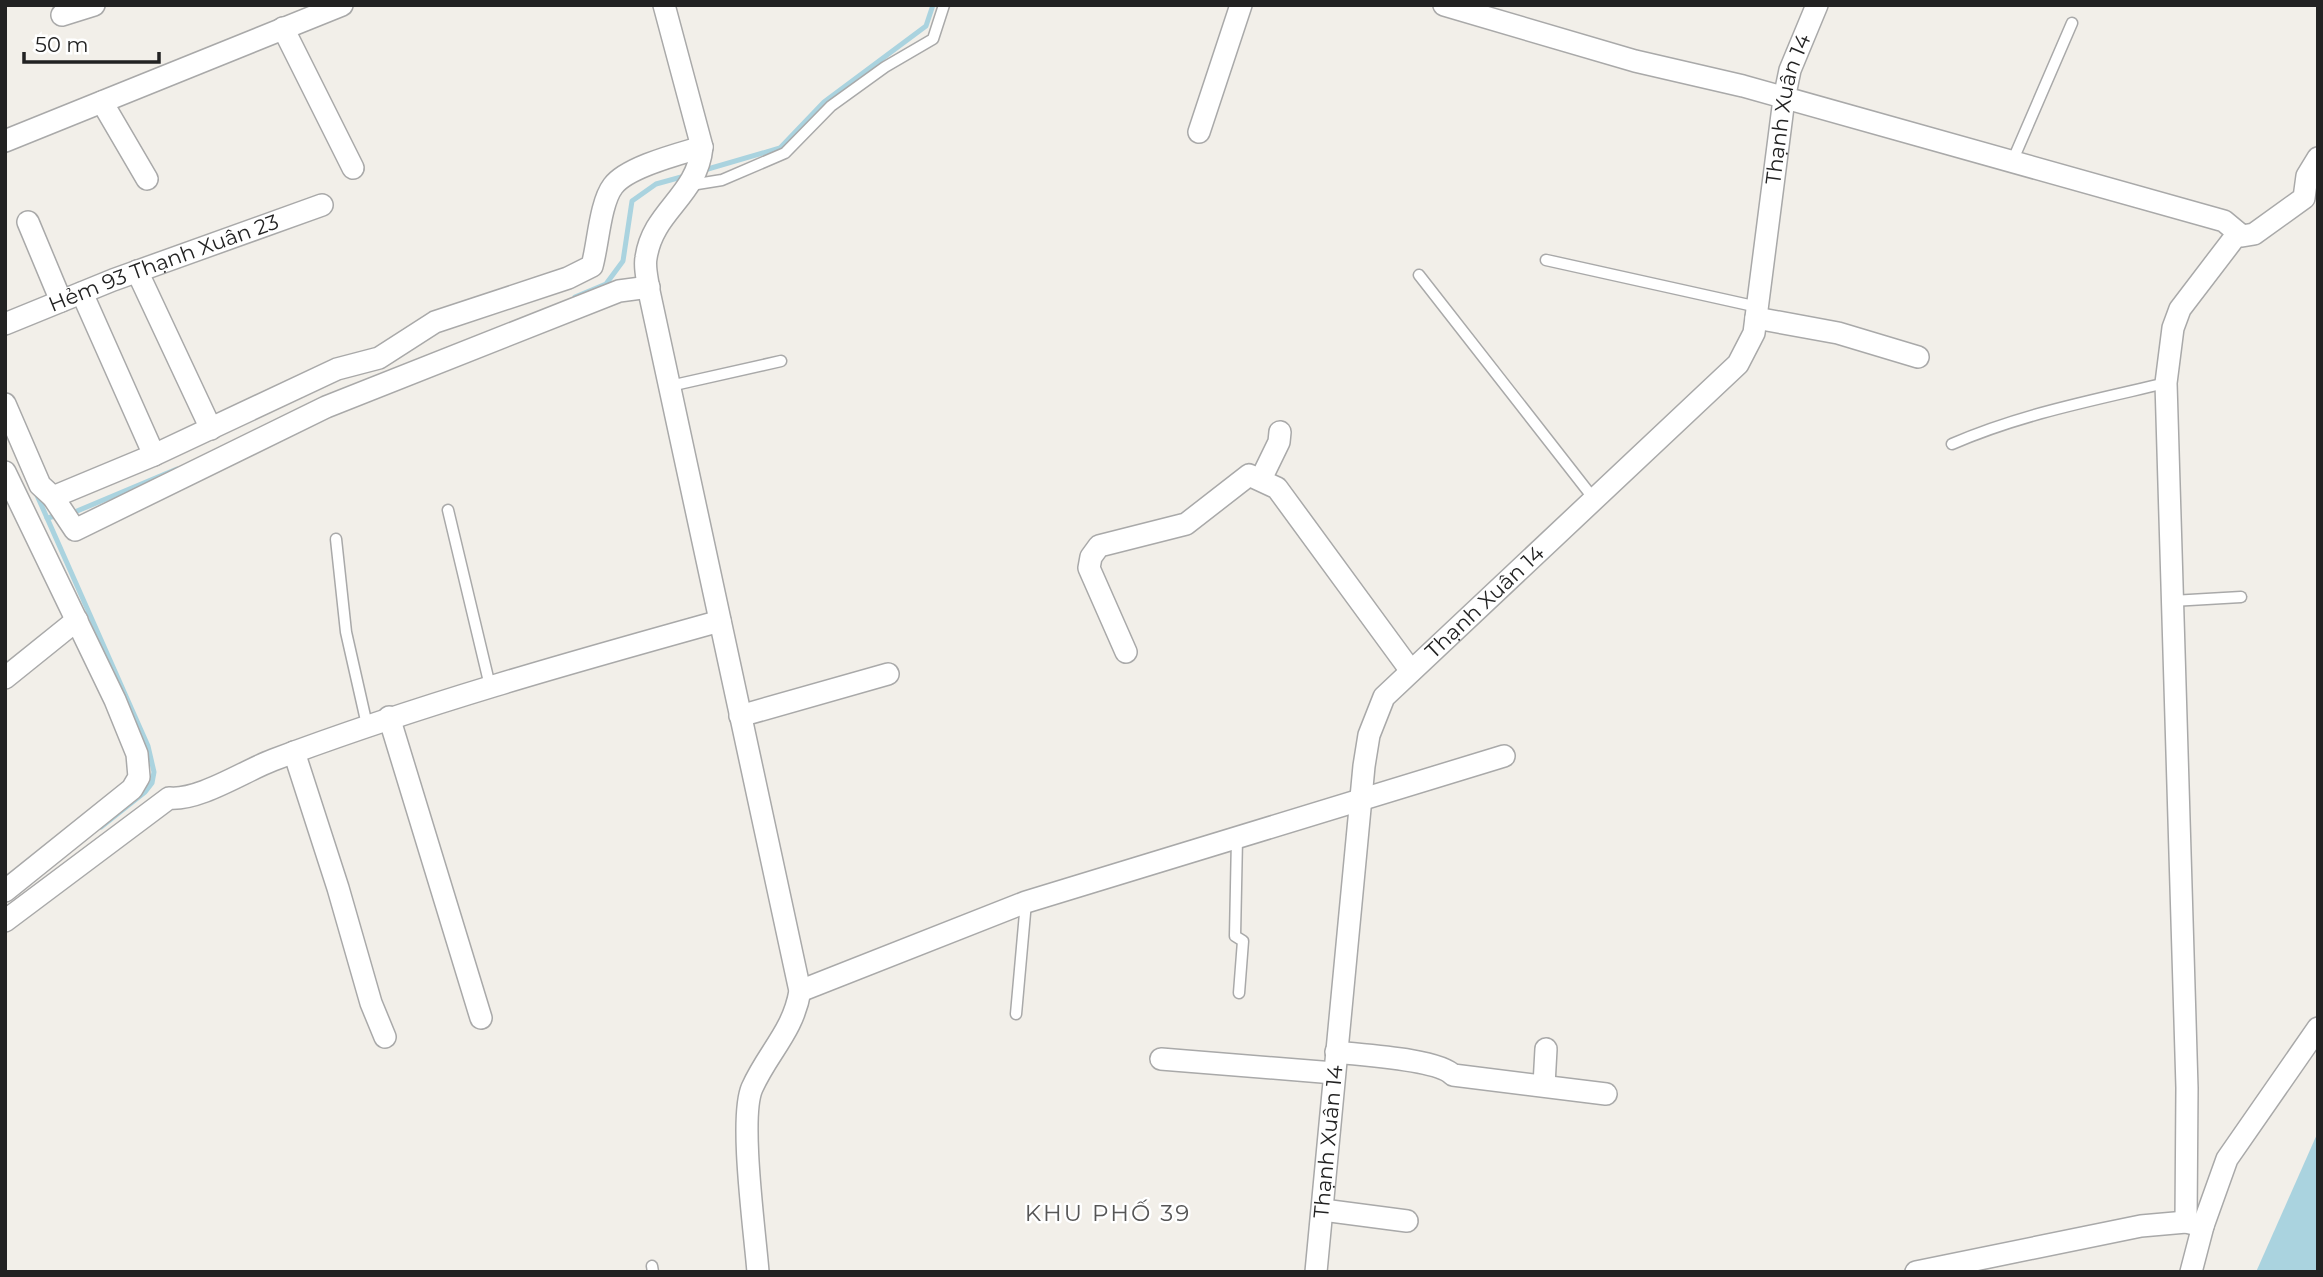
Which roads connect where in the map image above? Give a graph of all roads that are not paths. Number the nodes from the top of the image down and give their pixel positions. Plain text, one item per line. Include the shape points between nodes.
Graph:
1 (94, 5) edge
2 (342, 5) edge
3 (664, 5) edge
4 (944, 5) edge
5 (1241, 5) edge
6 (1444, 5) edge
7 (1817, 5) edge
8 (62, 15) dead end
9 (2072, 23) dead end
10 (283, 29) junction
11 (1784, 99) junction
12 (102, 102) junction
13 (1199, 132) dead end
14 (5, 141) edge
15 (702, 147) junction
16 (2318, 158) edge
17 (2012, 162) junction
18 (353, 168) dead end
19 (147, 179) dead end
20 (691, 185) junction
21 (322, 205) dead end
22 (28, 222) dead end
23 (2238, 233) junction
24 (1546, 260) dead end
25 (137, 271) junction
26 (1419, 275) dead end
27 (649, 287) junction
28 (82, 293) junction
29 (61, 302) junction
30 (1757, 313) junction
31 (5, 324) edge
32 (1918, 357) dead end
33 (781, 361) dead end
34 (2166, 383) junction
35 (670, 386) junction
36 (5, 404) edge
37 (211, 429) junction
38 (1280, 432) dead end
39 (1952, 444) dead end
40 (154, 455) junction
41 (6, 475) edge
42 (1261, 479) junction
43 (53, 497) junction
44 (1594, 499) junction
45 (448, 510) dead end
46 (336, 539) dead end
47 (2241, 597) dead end
48 (2172, 601) junction
49 (77, 620) junction
50 (720, 621) junction
51 (1126, 652) dead end
52 (1411, 671) junction
53 (888, 674) dead end
54 (5, 677) edge
55 (490, 686) junction
56 (740, 716) junction
57 (388, 717) junction
58 (367, 725) junction
59 (295, 752) junction
60 (1504, 756) dead end
61 (1361, 800) junction
62 (1237, 838) junction
63 (5, 891) edge
64 (1026, 902) junction
65 (5, 921) edge
66 (800, 991) junction
67 (1239, 993) dead end
68 (1016, 1014) dead end
69 (481, 1018) dead end
70 (2318, 1028) edge
71 (385, 1037) dead end
72 (1546, 1049) dead end
73 (1161, 1059) dead end
74 (1335, 1062) junction
75 (1544, 1085) junction
76 (1606, 1094) dead end
77 (1323, 1210) junction
78 (1407, 1221) dead end
79 (2194, 1224) junction
80 (758, 1272) edge
81 (1316, 1272) edge
82 (1916, 1272) edge
83 (2192, 1272) edge

1 - 8 street
2 - 10 street
3 - 15 street
4 - 20 lane via 933,39 831,107 785,153 722,180
5 - 13 street
6 - 11 street
7 - 11 street, Thạnh Xuân 14 via 1790,70
9 - 17 lane
10 - 12 street
10 - 18 street
11 - 17 street
11 - 30 street, Thạnh Xuân 14
12 - 14 street
12 - 19 street
15 - 20 street via 700,167
15 - 37 street via 643,167 613,185 592,266 435,322 379,358 337,369
16 - 23 street via 2307,176 2304,198 2254,234
17 - 23 street via 2224,221
20 - 27 street via 659,221 645,259
21 - 25 street, Hẻm 93 Thạnh Xuân 23
22 - 29 street
23 - 34 street via 2180,309
24 - 30 lane
25 - 28 street, Hẻm 93 Thạnh Xuân 23
25 - 37 street
26 - 44 lane
27 - 35 street
27 - 43 street via 606,296 326,407 75,530
28 - 29 street, Hẻm 93 Thạnh Xuân 23
28 - 40 street
29 - 31 street, Hẻm 93 Thạnh Xuân 23
30 - 32 street
30 - 44 street, Thạnh Xuân 14 via 1754,333 1738,364
33 - 35 lane
34 - 39 lane via 2028,416
34 - 48 street
35 - 50 street
36 - 43 street via 40,485
37 - 40 street
38 - 42 street
40 - 43 street
41 - 49 street
42 - 51 street via 1249,475 1186,524 1099,546 1089,568
42 - 52 street via 1277,488
44 - 52 street, Thạnh Xuân 14
45 - 55 lane
46 - 58 lane via 346,632
47 - 48 lane
48 - 79 street
49 - 54 street
49 - 63 street via 137,754 139,777 132,789
50 - 55 street
50 - 56 street
52 - 61 street, Thạnh Xuân 14 via 1384,697 1374,722
53 - 56 street
55 - 57 street
56 - 66 street
57 - 58 street
57 - 69 street
58 - 59 street
59 - 65 street via 184,799 169,798
59 - 71 street
60 - 61 street
61 - 62 street
61 - 74 street, Thạnh Xuân 14
62 - 64 street
62 - 67 lane via 1235,936 1244,941
64 - 66 street
64 - 68 lane
66 - 80 street via 793,1022 751,1090 747,1131
70 - 79 street via 2227,1159
72 - 75 street
73 - 74 street
74 - 75 street via 1414,1062 1453,1075
74 - 77 street, Thạnh Xuân 14
75 - 76 street
77 - 78 street
77 - 81 street, Thạnh Xuân 14
79 - 82 street via 2141,1226
79 - 83 street

